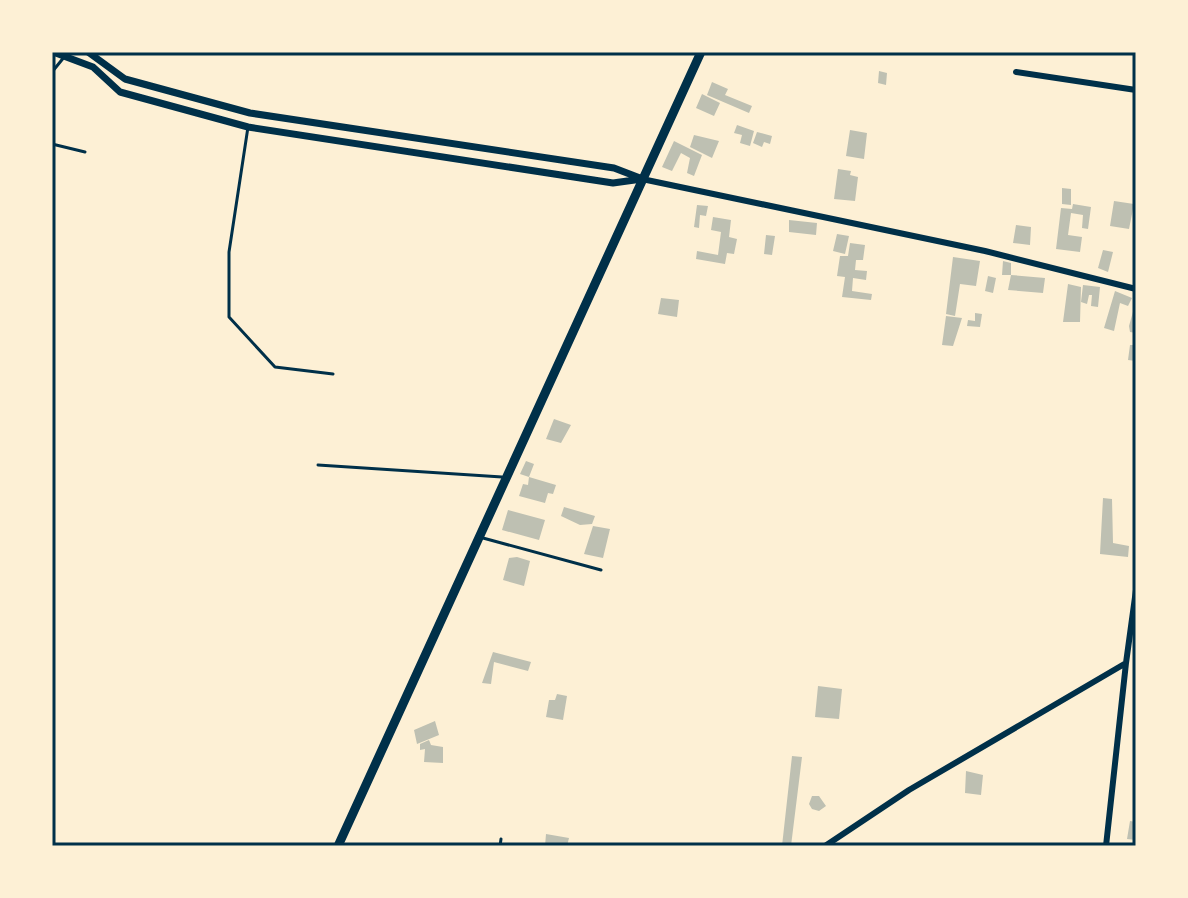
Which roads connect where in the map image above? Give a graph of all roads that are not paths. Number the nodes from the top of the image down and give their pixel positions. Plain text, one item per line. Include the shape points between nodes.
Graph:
1 (53, 52) edge
2 (88, 52) edge
3 (701, 52) edge
4 (66, 54) edge
5 (52, 72) edge
6 (1016, 72) dead end
7 (1136, 90) edge
8 (250, 113) junction
9 (248, 127) junction
10 (398, 136) junction
11 (52, 144) edge
12 (397, 149) junction
13 (85, 152) dead end
14 (642, 179) junction
15 (1136, 289) edge
16 (333, 374) dead end
17 (318, 465) dead end
18 (506, 477) junction
19 (479, 537) junction
20 (601, 570) dead end
21 (1136, 590) edge
22 (1126, 663) junction
23 (501, 839) dead end
24 (338, 846) edge
25 (500, 846) edge
26 (825, 846) edge
27 (1106, 846) edge

1 - 4 street
2 - 8 street via 125,79
3 - 14 main road
4 - 5 lane
4 - 9 street via 93,67 120,92
6 - 7 street
8 - 9 street
8 - 10 street
9 - 12 street
9 - 16 lane via 229,252 229,317 275,367
10 - 12 street
10 - 14 street via 614,168
11 - 13 lane
12 - 14 street via 613,183
14 - 15 street via 985,251
14 - 18 main road
17 - 18 lane
18 - 19 main road
19 - 20 lane
19 - 24 main road
21 - 22 street
22 - 26 street via 909,790
22 - 27 street
23 - 25 lane

